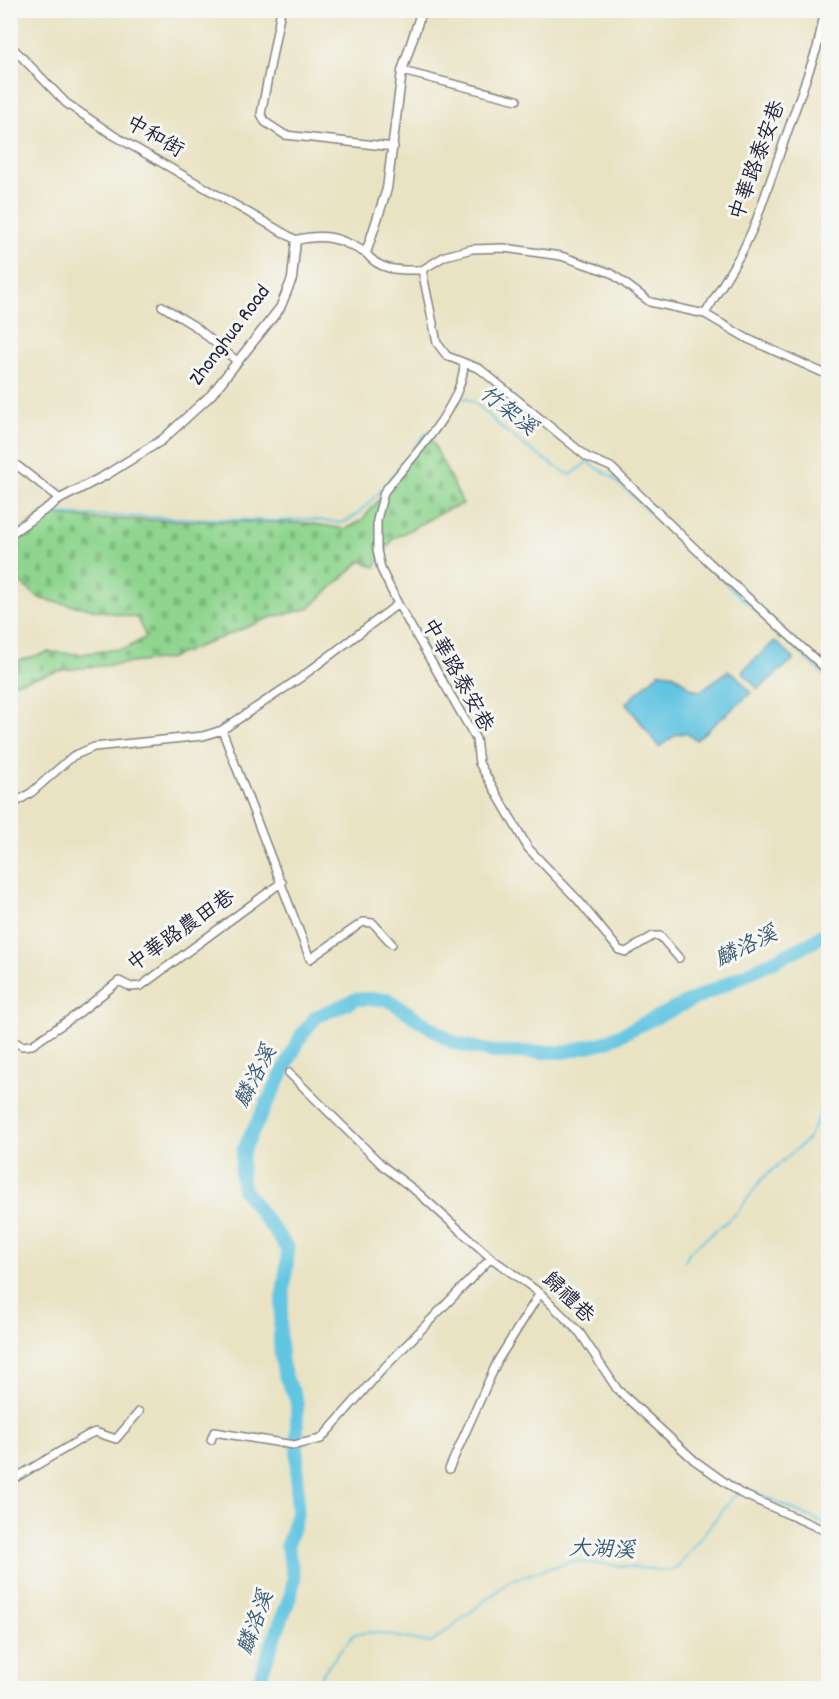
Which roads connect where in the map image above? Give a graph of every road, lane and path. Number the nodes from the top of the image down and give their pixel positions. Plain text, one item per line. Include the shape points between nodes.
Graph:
1 (281, 10) edge
2 (422, 10) edge
3 (825, 10) edge
4 (10, 45) edge
5 (402, 71) junction
6 (517, 100) dead end
7 (394, 147) junction
8 (296, 240) junction
9 (366, 253) junction
10 (422, 270) junction
11 (162, 306) dead end
12 (705, 314) junction
13 (238, 362) junction
14 (464, 364) junction
15 (828, 375) edge
16 (10, 460) edge
17 (60, 499) junction
18 (10, 534) edge
19 (398, 604) junction
20 (828, 671) edge
21 (222, 730) junction
22 (10, 806) edge
23 (282, 882) junction
24 (392, 944) dead end
25 (679, 958) dead end
26 (10, 1039) edge
27 (289, 1073) dead end
28 (491, 1258) junction
29 (540, 1293) junction
30 (139, 1412) dead end
31 (211, 1440) dead end
32 (449, 1469) dead end
33 (10, 1481) edge
34 (828, 1532) edge

1 - 7 street via 261,114 265,122 285,135
2 - 5 street
3 - 12 street, 中華路泰安巷 via 817,48 755,224
4 - 8 street, 中和街 via 66,103 113,135
5 - 6 street
5 - 7 street
7 - 9 street via 387,189
8 - 9 street via 319,234
8 - 13 street, Zhonghua Road via 295,263 286,296
9 - 10 street via 382,267
10 - 12 street via 445,256 472,249 504,248 561,256 611,273 650,302
10 - 14 street via 437,343 447,356
11 - 13 street via 196,327
12 - 15 street via 748,339
13 - 17 street, Zhonghua Road via 212,395 162,440
14 - 19 street, 中華路泰安巷 via 461,385 378,506 377,550 381,570
14 - 20 street via 480,369 588,457 611,467
16 - 17 street
17 - 18 street, Zhonghua Road
19 - 21 street via 300,678
19 - 25 street, 中華路泰安巷 via 476,739 479,763 528,848 619,950 626,952 660,936
21 - 22 street via 203,736 94,747 73,756
21 - 23 street
23 - 24 street via 310,959 363,922 374,923
23 - 26 street, 中華路農田巷 via 141,986 131,987 119,981 32,1045 22,1046
27 - 28 street, 歸禮巷 via 383,1166
28 - 29 street, 歸禮巷
28 - 31 street via 321,1439 294,1444 214,1432
29 - 32 street via 498,1360
29 - 34 street, 歸禮巷 via 580,1333 617,1389 694,1460 740,1493
30 - 33 street via 116,1439 95,1432

